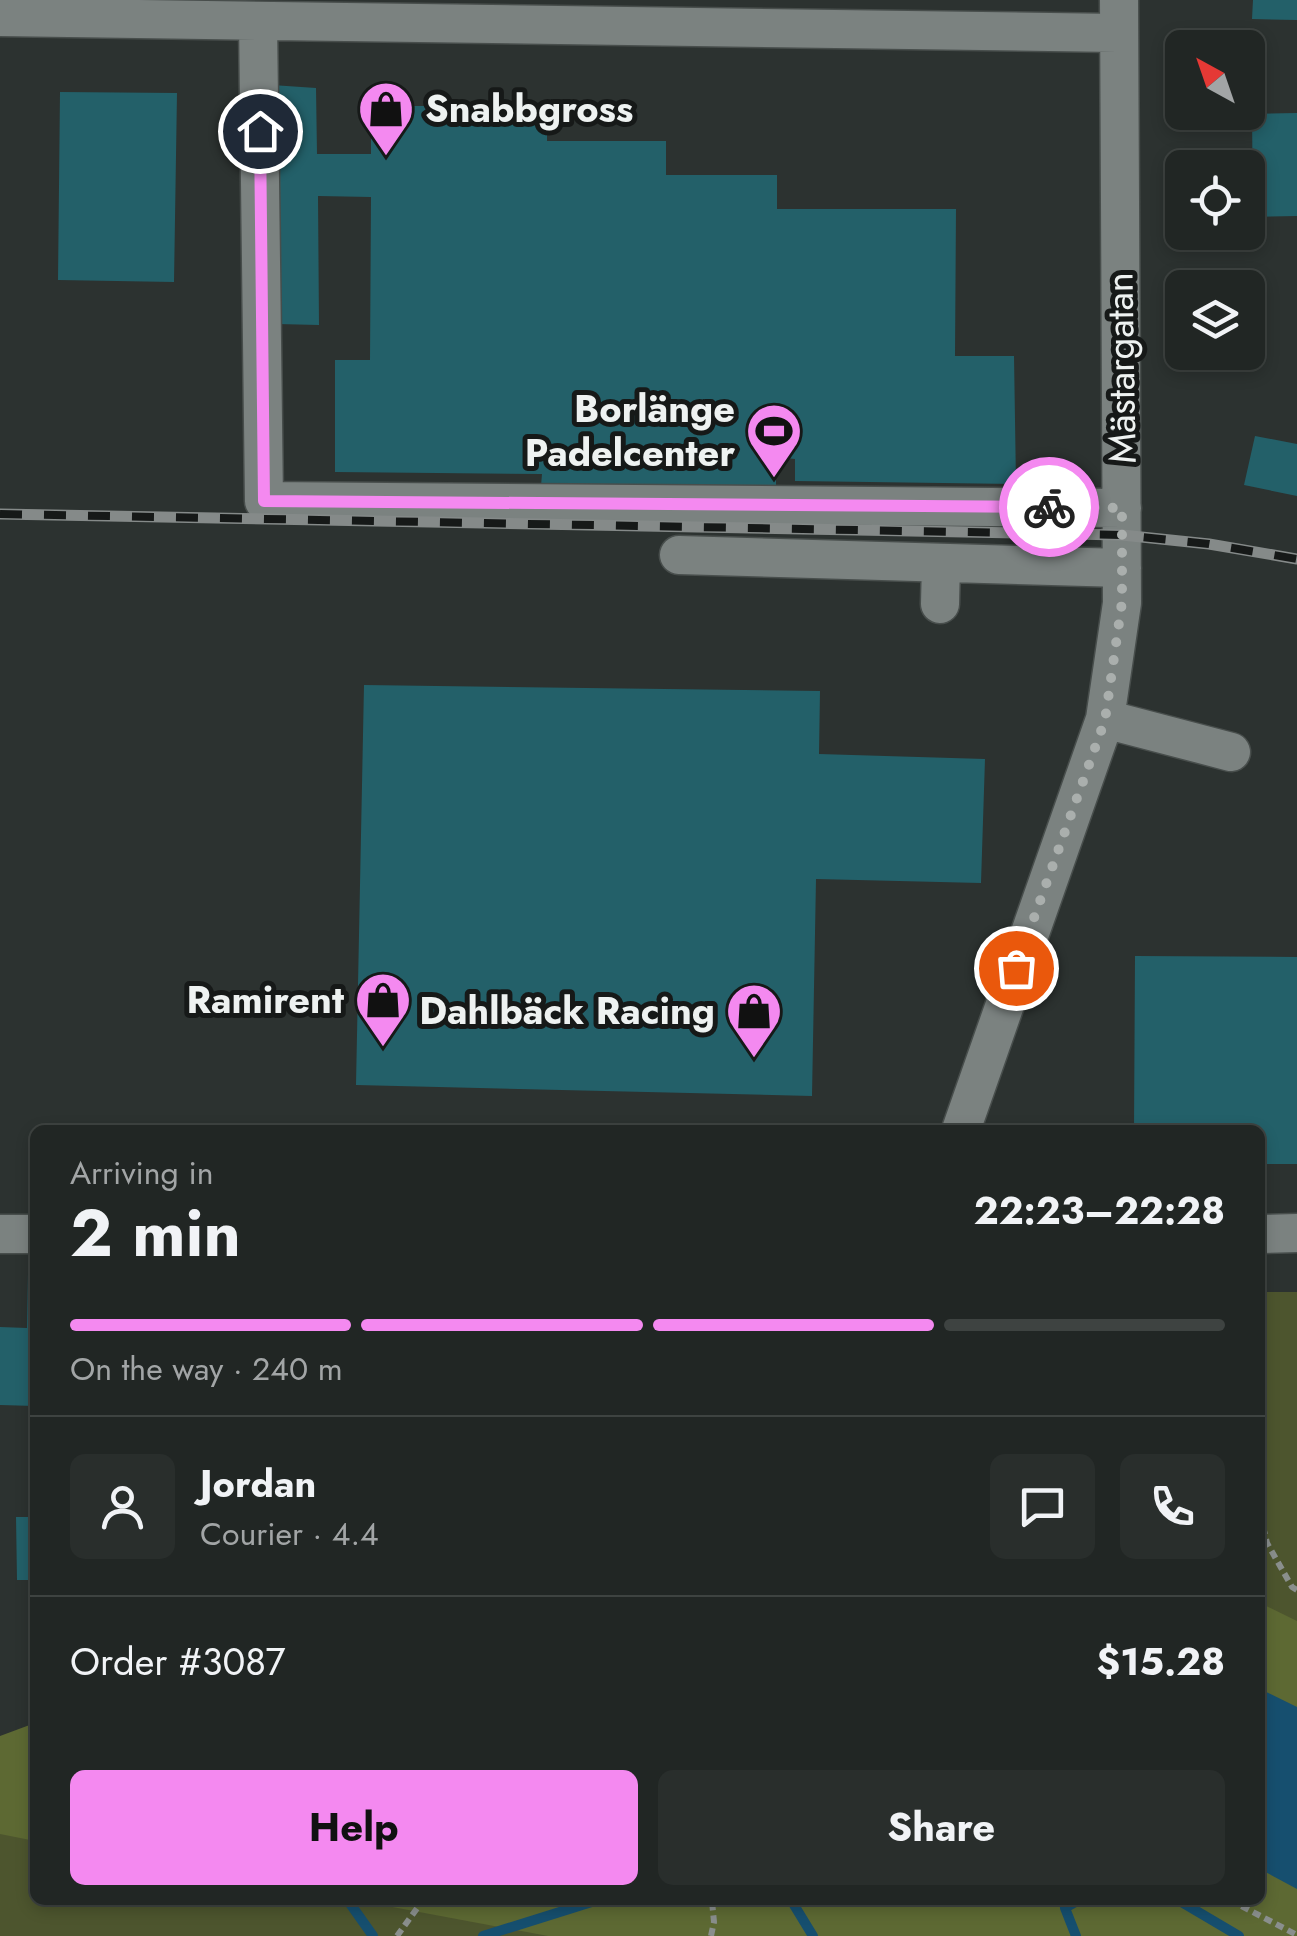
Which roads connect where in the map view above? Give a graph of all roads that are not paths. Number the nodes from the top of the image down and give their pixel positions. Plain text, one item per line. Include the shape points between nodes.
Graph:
1 (1118, 16) edge
2 (0, 17) edge
3 (258, 20) junction
4 (1122, 508) junction
5 (679, 555) dead end
6 (942, 563) junction
7 (1122, 568) junction
8 (940, 604) dead end
9 (1105, 720) junction
10 (1232, 752) dead end
11 (962, 1125) edge
12 (0, 1234) edge
13 (30, 1234) edge
14 (1265, 1234) edge
15 (1297, 1234) edge

1 - 3 street
1 - 4 street, Mästargatan
2 - 3 street
3 - 4 street via 264,501
4 - 7 street, Mästargatan
5 - 6 street
6 - 7 street
6 - 8 street
7 - 9 street, Mästargatan
9 - 10 street
9 - 11 street, Mästargatan
12 - 13 street
14 - 15 street

